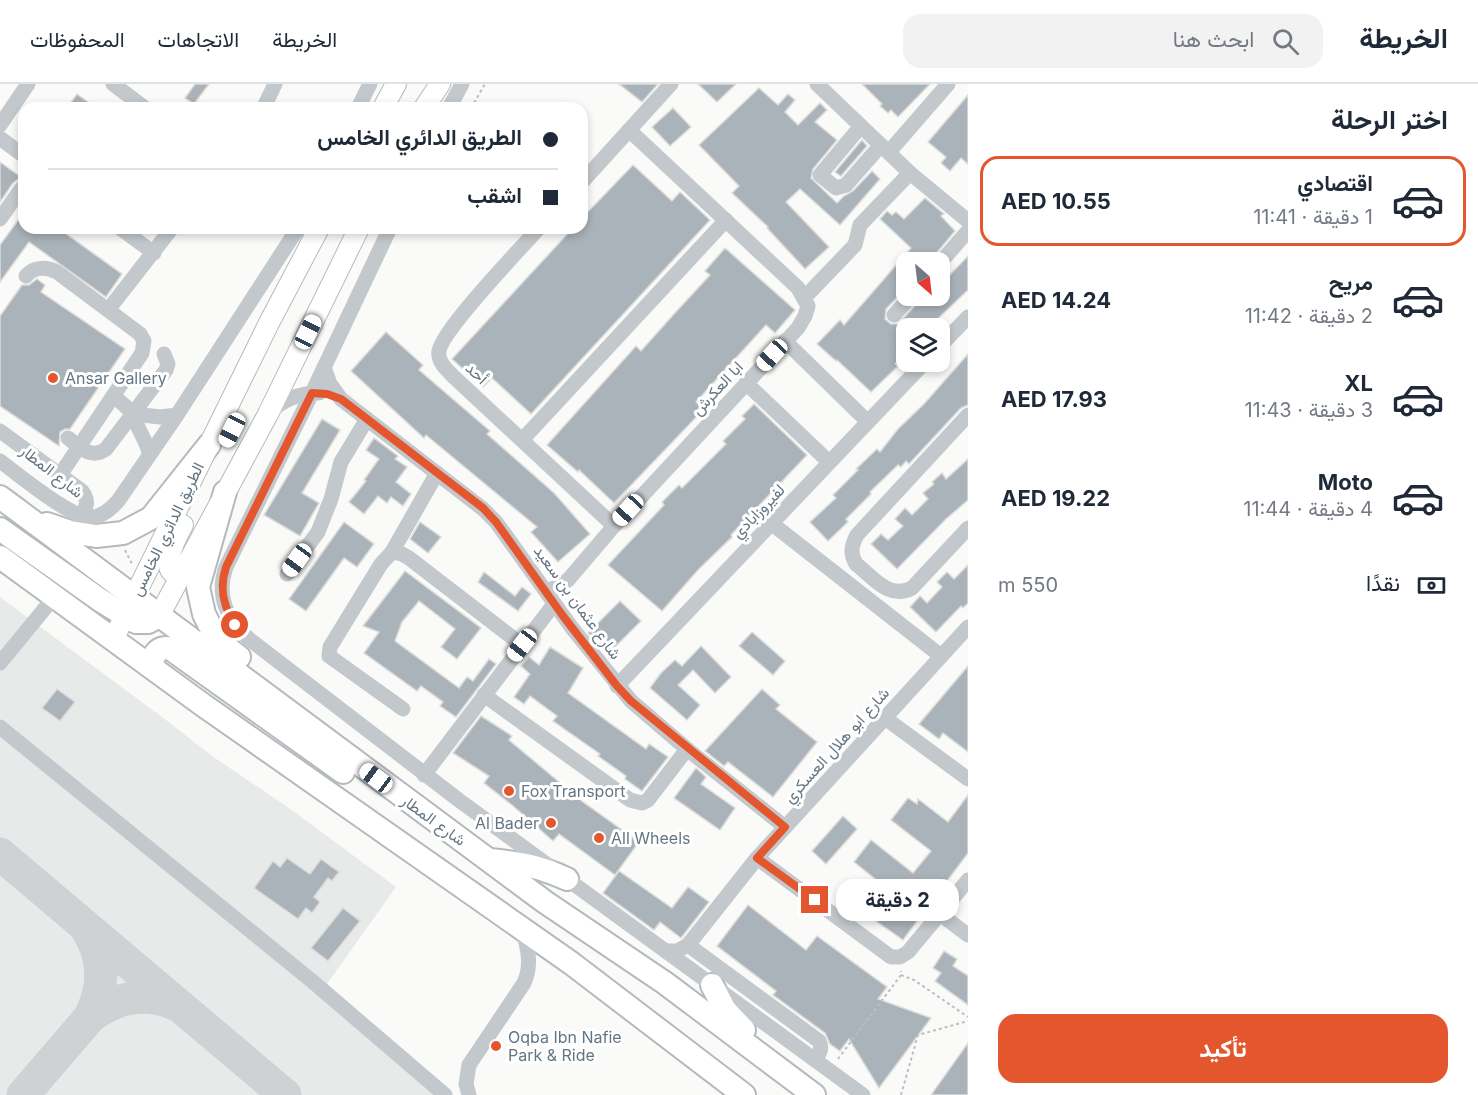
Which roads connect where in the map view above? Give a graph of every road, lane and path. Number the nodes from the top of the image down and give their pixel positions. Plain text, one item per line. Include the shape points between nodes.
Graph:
1 (28, 84) edge
2 (113, 84) edge
3 (275, 84) edge
4 (370, 84) edge
5 (383, 84) edge
6 (396, 84) edge
7 (440, 84) edge
8 (462, 84) edge
9 (484, 84) edge
10 (671, 84) edge
11 (817, 84) edge
12 (948, 84) edge
13 (137, 102) edge
14 (266, 102) edge
15 (361, 102) edge
16 (378, 102) edge
17 (386, 102) edge
18 (428, 102) edge
19 (452, 102) edge
20 (474, 102) edge
21 (0, 125) edge
22 (861, 126) junction
23 (629, 130) junction
24 (0, 138) edge
25 (885, 148) junction
26 (18, 152) edge
27 (910, 173) junction
28 (588, 175) edge
29 (18, 193) edge
30 (0, 219) edge
31 (726, 219) junction
32 (968, 221) edge
33 (968, 231) edge
34 (128, 234) edge
35 (168, 234) edge
36 (292, 234) edge
37 (317, 234) edge
38 (356, 234) edge
39 (387, 234) edge
40 (534, 234) edge
41 (950, 252) edge
42 (154, 253) junction
43 (26, 276) dead end
44 (805, 297) junction
45 (902, 306) edge
46 (108, 310) junction
47 (894, 315) dead end
48 (968, 316) edge
49 (950, 335) edge
50 (785, 341) junction
51 (165, 354) dead end
52 (254, 356) junction
53 (324, 367) junction
54 (916, 372) edge
55 (746, 383) junction
56 (312, 393) junction
57 (114, 396) junction
58 (341, 399) junction
59 (134, 414) junction
60 (268, 414) junction
61 (177, 415) junction
62 (968, 415) edge
63 (367, 419) junction
64 (868, 422) junction
65 (0, 432) edge
66 (522, 440) junction
67 (74, 442) junction
68 (209, 445) junction
69 (149, 453) junction
70 (0, 461) edge
71 (829, 462) junction
72 (437, 473) junction
73 (60, 475) junction
74 (225, 492) junction
75 (0, 497) edge
76 (21, 512) junction
77 (78, 516) junction
78 (771, 523) junction
79 (614, 526) junction
80 (968, 528) edge
81 (0, 529) edge
82 (392, 552) junction
83 (0, 557) edge
84 (287, 574) dead end
85 (181, 576) junction
86 (55, 596) junction
87 (550, 598) junction
88 (129, 606) junction
89 (159, 616) junction
90 (967, 631) edge
91 (114, 638) junction
92 (522, 645) junction
93 (941, 656) junction
94 (0, 663) edge
95 (153, 667) junction
96 (617, 686) junction
97 (484, 695) junction
98 (403, 709) dead end
99 (885, 718) junction
100 (0, 727) edge
101 (321, 736) junction
102 (687, 749) junction
103 (424, 775) junction
104 (968, 778) edge
105 (431, 819) junction
106 (785, 827) junction
107 (757, 858) junction
108 (490, 860) junction
109 (567, 879) junction
110 (968, 880) edge
111 (940, 914) junction
112 (523, 931) junction
113 (968, 935) edge
114 (688, 945) junction
115 (666, 951) junction
116 (904, 954) junction
117 (690, 969) junction
118 (901, 975) junction
119 (712, 985) junction
120 (968, 1019) edge
121 (815, 1060) junction
122 (830, 1071) junction
123 (786, 1075) junction
124 (445, 1095) edge
125 (469, 1095) edge
126 (744, 1095) edge
127 (814, 1095) edge
128 (862, 1095) edge
129 (901, 1095) edge

1 - 21 street
2 - 13 street
3 - 14 street
4 - 15 street
5 - 16 main road
6 - 17 main road
7 - 18 main road
8 - 19 street
9 - 20 path
10 - 23 street
11 - 22 street
12 - 25 street
22 - 25 street
22 - 25 street via 820,175 825,180 836,188 846,185
23 - 28 street
23 - 31 street
24 - 26 street
25 - 27 street
27 - 32 street
27 - 44 street via 860,225 855,245
29 - 30 street
31 - 44 street
31 - 66 street
33 - 41 street
34 - 42 street
35 - 42 street
36 - 61 street
37 - 52 main road, الطريق الدائري الخامس
38 - 60 main road, الطريق الدائري الخامس
39 - 53 street
40 - 66 street, أحد via 450,329 439,351 447,369
42 - 46 street
43 - 46 street via 33,269 51,269
44 - 50 street, ابا العكرش via 806,316
45 - 47 street
46 - 57 street via 140,334 144,345
48 - 49 street
50 - 55 street, ابا العكرش
50 - 64 street
51 - 59 street via 166,370
52 - 68 main road, الطريق الدائري الخامس
52 - 85 main road via 254,375 240,413 175,541 168,567
53 - 56 street
53 - 58 street, شارع عثمان بن سعيد
54 - 64 street, لفيروزابادي
55 - 71 street
55 - 79 street, ابا العكرش
56 - 58 street, شارع عثمان بن سعيد
56 - 60 street, شارع عثمان بن سعيد via 288,399
56 - 103 street, شارع المطار via 226,567 222,591 226,608 249,639
57 - 59 street
57 - 67 street
58 - 63 street, شارع عثمان بن سعيد
59 - 61 street
59 - 67 street via 103,452 90,453
59 - 69 street
60 - 74 main road, الطريق الدائري الخامس
61 - 69 street
62 - 80 street via 857,535 852,543 853,558 890,591 905,591
63 - 72 street, شارع عثمان بن سعيد
63 - 84 street via 341,462 318,532
64 - 71 street, لفيروزابادي
65 - 73 street, شارع المطار
66 - 79 street, أحد
67 - 73 street
68 - 76 highway via 151,518 123,533 76,533
68 - 88 main road, الطريق الدائري الخامس
69 - 77 street, شارع المطار via 118,501 102,514
70 - 77 street, شارع المطار
71 - 78 street, لفيروزابادي
72 - 82 street
72 - 87 street, شارع عثمان بن سعيد via 496,522
73 - 77 street, شارع المطار via 85,495 86,509
74 - 85 main road, الطريق الدائري الخامس
74 - 101 highway via 198,587 204,614 217,640 301,707
75 - 76 highway, شارع المطار
76 - 88 highway, شارع المطار
78 - 93 street
78 - 96 street, لفيروزابادي
79 - 87 street, ابا العكرش
81 - 88 highway via 100,600
82 - 92 street via 409,558
82 - 98 street via 330,646 329,656
83 - 86 highway
85 - 89 main road, الطريق الدائري الخامس
86 - 91 highway
86 - 94 street
87 - 92 street, ابا العكرش
87 - 96 street, شارع عثمان بن سعيد
88 - 89 highway, شارع المطار
88 - 91 main road, الطريق الدائري الخامس
89 - 101 highway, شارع المطار
90 - 93 street, شارع ابو هلال العسكري
91 - 95 highway
92 - 97 street, شارع المطار
93 - 99 street, شارع ابو هلال العسكري
95 - 105 highway via 155,654 171,649 367,789
95 - 112 highway
96 - 102 street, شارع عثمان بن سعيد
97 - 102 street via 636,803 648,800
97 - 103 street, شارع المطار
99 - 104 street
99 - 106 street, شارع ابو هلال العسكري
100 - 124 street via 312,981
101 - 105 highway, شارع المطار
102 - 106 street, شارع عثمان بن سعيد
103 - 109 street, شارع المطار
105 - 108 highway, شارع المطار
106 - 107 street, شارع ابو هلال العسكري
107 - 114 street, شارع ابو هلال العسكري
107 - 116 street via 891,957
108 - 109 highway via 520,862
108 - 123 highway, شارع المطار via 544,902 665,983
109 - 115 street, شارع المطار
110 - 111 street
111 - 113 street
111 - 116 street
112 - 125 street via 528,973 469,1065
112 - 126 highway
114 - 115 street
114 - 117 street
114 - 121 street via 819,1041 820,1051
115 - 117 street, شارع المطار
116 - 118 path
117 - 119 street, شارع المطار
118 - 120 path
118 - 122 path
119 - 121 street, شارع المطار
119 - 123 highway via 732,1018
120 - 129 path via 918,1035
121 - 122 street, شارع المطار
122 - 128 street, شارع المطار
123 - 127 highway, شارع المطار

